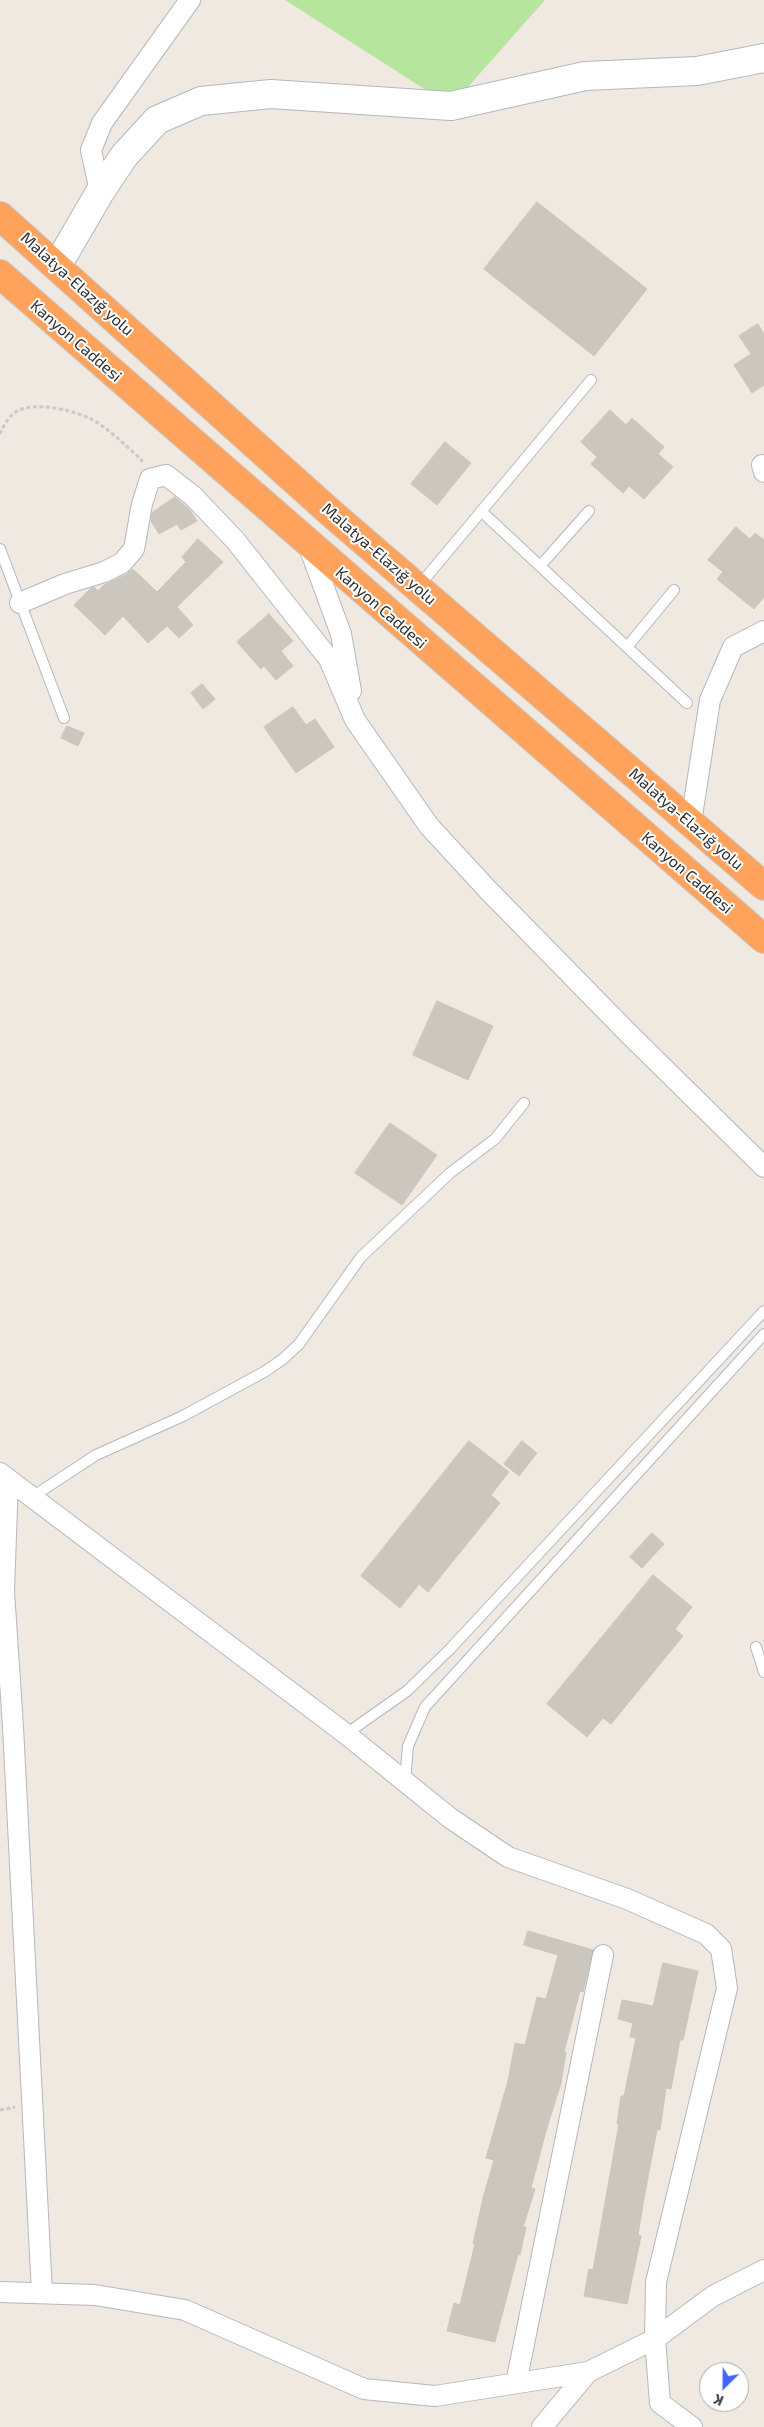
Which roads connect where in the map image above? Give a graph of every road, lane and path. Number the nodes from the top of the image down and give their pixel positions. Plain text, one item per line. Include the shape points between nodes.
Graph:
1 (190, 0) edge
2 (764, 58) edge
3 (100, 192) junction
4 (0, 216) edge
5 (57, 266) junction
6 (0, 274) edge
7 (591, 380) dead end
8 (0, 434) edge
9 (150, 479) junction
10 (481, 510) junction
11 (589, 511) dead end
12 (308, 544) junction
13 (0, 549) edge
14 (540, 566) junction
15 (418, 588) junction
16 (674, 590) dead end
17 (20, 604) junction
18 (764, 631) edge
19 (627, 647) junction
20 (687, 703) dead end
21 (64, 718) dead end
22 (355, 720) junction
23 (690, 822) junction
24 (764, 886) edge
25 (764, 939) edge
26 (524, 1103) dead end
27 (764, 1167) edge
28 (764, 1311) edge
29 (764, 1334) edge
30 (4, 1476) edge
31 (32, 1497) junction
32 (756, 1647) dead end
33 (764, 1672) edge
34 (346, 1734) junction
35 (405, 1782) junction
36 (603, 1955) dead end
37 (764, 2270) edge
38 (0, 2292) edge
39 (42, 2293) junction
40 (655, 2339) junction
41 (588, 2372) junction
42 (516, 2383) junction
43 (542, 2427) edge
44 (692, 2427) edge

1 - 3 street via 102,123 91,150
2 - 3 street via 698,71 585,76 451,106 271,94 201,101 157,120 124,156
3 - 5 street
4 - 5 highway, Malatya-Elazığ yolu
5 - 15 highway, Malatya-Elazığ yolu
6 - 12 highway, Kanyon Caddesi
7 - 10 lane
8 - 9 path via 3,426 18,411 43,406 65,411 94,420 141,459
9 - 17 street via 134,549 122,563
9 - 22 street via 166,475 193,496 235,540 329,659
10 - 14 lane
10 - 15 lane
11 - 14 lane
12 - 22 street via 341,634
12 - 25 highway, Kanyon Caddesi
13 - 17 lane
14 - 19 lane
15 - 23 highway, Malatya-Elazığ yolu
16 - 19 lane
17 - 21 lane
18 - 23 street via 733,647 710,700
19 - 20 lane
22 - 27 street via 429,826 629,1034
23 - 24 highway, Malatya-Elazığ yolu
26 - 31 lane via 495,1139 450,1174 361,1257 299,1344 283,1358 200,1407 96,1455
28 - 34 lane via 450,1649 407,1691
29 - 35 lane via 425,1707 408,1746
30 - 31 street
30 - 39 street via 4,1591
31 - 34 street
32 - 33 lane
34 - 35 street
35 - 40 street via 450,1818 508,1857 627,1898 706,1934 721,1949 727,1988 656,2282
36 - 42 street
37 - 40 street via 713,2296
38 - 39 street
39 - 42 street via 95,2295 184,2310 364,2389 435,2396
40 - 41 street
40 - 44 street via 660,2403
41 - 42 street
41 - 43 street

